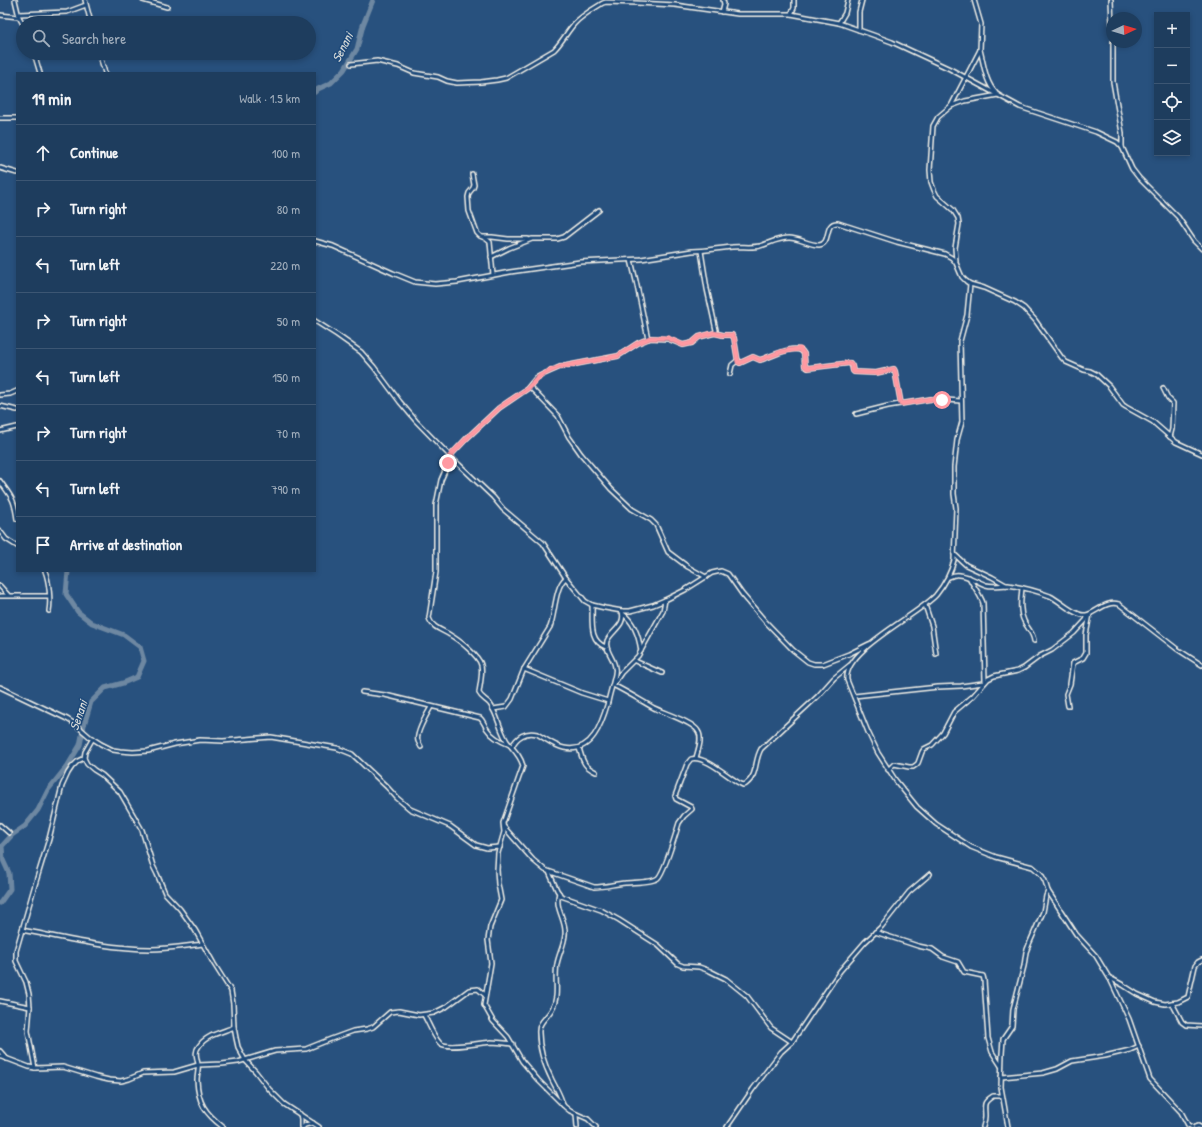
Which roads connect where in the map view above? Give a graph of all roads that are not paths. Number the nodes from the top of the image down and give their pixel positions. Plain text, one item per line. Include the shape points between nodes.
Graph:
1 (15, 0) edge
2 (85, 0) edge
3 (143, 0) edge
4 (723, 0) edge
5 (794, 0) edge
6 (848, 0) edge
7 (862, 0) edge
8 (974, 0) edge
9 (1111, 0) edge
10 (86, 4) junction
11 (167, 7) dead end
12 (722, 12) junction
13 (1111, 12) edge
14 (790, 14) junction
15 (0, 15) edge
16 (19, 15) junction
17 (89, 16) edge
18 (838, 23) junction
19 (859, 30) junction
20 (1113, 48) edge
21 (980, 50) junction
22 (36, 60) edge
23 (101, 60) edge
24 (351, 64) dead end
25 (40, 72) edge
26 (105, 72) edge
27 (965, 78) junction
28 (998, 95) junction
29 (951, 106) junction
30 (0, 118) edge
31 (16, 118) edge
32 (1122, 147) junction
33 (0, 168) edge
34 (16, 173) edge
35 (472, 174) dead end
36 (599, 210) dead end
37 (483, 237) junction
38 (532, 239) junction
39 (316, 241) edge
40 (1202, 249) edge
41 (701, 251) junction
42 (491, 257) junction
43 (631, 260) junction
44 (956, 263) junction
45 (493, 274) junction
46 (970, 284) junction
47 (316, 322) edge
48 (715, 333) junction
49 (648, 339) junction
50 (738, 360) junction
51 (730, 374) dead end
52 (530, 387) junction
53 (1163, 388) dead end
54 (16, 391) edge
55 (0, 395) edge
56 (961, 400) junction
57 (901, 404) junction
58 (0, 406) edge
59 (16, 410) edge
60 (856, 414) dead end
61 (16, 427) edge
62 (0, 431) edge
63 (1170, 437) junction
64 (1202, 454) edge
65 (450, 457) junction
66 (0, 481) edge
67 (16, 508) edge
68 (0, 531) edge
69 (16, 545) edge
70 (954, 554) junction
71 (45, 572) edge
72 (706, 577) junction
73 (949, 577) junction
74 (969, 577) junction
75 (566, 578) junction
76 (1006, 585) junction
77 (0, 586) edge
78 (1022, 588) junction
79 (8, 595) junction
80 (0, 596) edge
81 (49, 596) junction
82 (665, 600) junction
83 (592, 605) junction
84 (925, 605) junction
85 (50, 611) dead end
86 (622, 613) junction
87 (1089, 614) junction
88 (876, 640) junction
89 (1034, 641) dead end
90 (606, 647) junction
91 (641, 651) junction
92 (936, 654) dead end
93 (635, 661) junction
94 (850, 665) junction
95 (1202, 665) edge
96 (524, 669) junction
97 (662, 673) dead end
98 (984, 682) junction
99 (613, 685) junction
100 (0, 687) edge
101 (362, 692) dead end
102 (854, 696) junction
103 (608, 701) junction
104 (1068, 706) dead end
105 (431, 707) junction
106 (493, 709) junction
107 (93, 738) junction
108 (511, 746) junction
109 (421, 747) dead end
110 (579, 748) junction
111 (84, 758) junction
112 (696, 758) junction
113 (888, 770) junction
114 (596, 772) dead end
115 (0, 826) edge
116 (504, 827) junction
117 (9, 833) dead end
118 (500, 847) junction
119 (549, 872) junction
120 (930, 874) dead end
121 (1048, 891) junction
122 (559, 893) junction
123 (22, 930) junction
124 (875, 932) junction
125 (203, 944) junction
126 (1202, 960) edge
127 (1109, 977) junction
128 (485, 995) junction
129 (0, 1001) edge
130 (1172, 1003) junction
131 (30, 1007) junction
132 (424, 1015) junction
133 (1202, 1026) edge
134 (234, 1027) junction
135 (792, 1042) junction
136 (513, 1044) junction
137 (1139, 1046) junction
138 (0, 1051) edge
139 (0, 1056) edge
140 (8, 1060) junction
141 (245, 1060) junction
142 (198, 1065) junction
143 (1001, 1066) junction
144 (35, 1068) junction
145 (1001, 1077) junction
146 (1002, 1096) junction
147 (563, 1106) junction
148 (300, 1114) junction
149 (576, 1114) junction
150 (313, 1123) junction
151 (223, 1127) edge
152 (302, 1127) edge
153 (319, 1127) edge
154 (577, 1127) edge
155 (596, 1127) edge
156 (727, 1127) edge
157 (983, 1127) edge
158 (1008, 1127) edge
159 (1192, 1127) edge
160 (1195, 1127) edge
161 (1200, 1127) edge

1 - 16 street
2 - 10 street
3 - 11 street
4 - 12 street
5 - 14 street via 794,8
6 - 18 street via 845,13
7 - 19 street
8 - 21 street via 981,24
9 - 13 street
10 - 16 street via 67,12
10 - 17 street
12 - 14 street
12 - 24 street via 637,2 603,3 579,19 559,45 548,54 506,78 497,80 457,83 414,73 376,60
14 - 18 street
15 - 16 street
18 - 19 street
19 - 27 street via 899,45
20 - 32 street via 1113,82
21 - 27 street
21 - 28 street via 990,86
22 - 25 street
23 - 26 street
27 - 28 street
27 - 29 street
28 - 29 street
28 - 32 street via 1020,107 1098,132
29 - 44 street via 938,117 933,126 930,170 934,190 958,218
30 - 31 street
32 - 40 street via 1136,174 1178,217
33 - 34 street
35 - 37 street via 474,185 468,194 468,206 475,229
36 - 38 street via 564,237
37 - 38 street
37 - 42 street via 490,242
38 - 42 street
39 - 45 street via 338,248 415,282 457,282
41 - 43 street
41 - 44 street via 759,246 790,238 822,244 831,225 838,223 946,254
41 - 48 street
42 - 45 street
43 - 45 street via 580,262
43 - 49 street
44 - 46 street via 962,277
46 - 56 street via 967,315 960,341
46 - 63 street via 984,288 1024,308 1066,362 1096,374 1123,404 1153,422
47 - 65 street via 361,352 416,421
48 - 49 street via 683,345 668,338
48 - 50 street via 732,335
49 - 52 street via 618,356 550,371 536,378
50 - 51 street via 732,365
50 - 57 street via 740,363 753,357 760,360 781,352 800,349 808,368 850,363 854,372 876,373 894,369
52 - 65 street via 499,408
52 - 72 street via 558,416 581,454 611,489 632,509 656,525 668,552
53 - 63 street via 1173,403
54 - 55 street
56 - 57 street via 931,399
56 - 70 street via 962,422 954,467
57 - 60 street
58 - 59 street
61 - 62 street
63 - 64 street
65 - 75 street via 503,509 543,543
65 - 106 street via 441,480 436,506 436,572 429,618 434,626 451,635 480,661 482,670 479,693
66 - 67 street via 13,499
68 - 69 street
70 - 73 street
70 - 76 street via 966,565
71 - 81 street
72 - 82 street
72 - 88 street via 716,571 728,574 765,621 808,662 823,664
73 - 74 street via 956,574
73 - 84 street
74 - 76 street via 988,585
74 - 98 street via 983,603
75 - 83 street via 584,601
75 - 96 street via 561,583 550,627
76 - 78 street
77 - 79 street
78 - 87 street via 1056,599 1078,614
78 - 89 street via 1023,619 1032,632
79 - 80 street
79 - 81 street
81 - 85 street
82 - 86 street
82 - 91 street via 663,611
83 - 86 street
83 - 90 street via 593,634 597,641
84 - 88 street
84 - 92 street via 932,626
86 - 90 street via 622,623
86 - 91 street via 635,630
87 - 95 street via 1113,602 1119,604
87 - 98 street via 1074,632 1052,650 1018,671 990,677
87 - 104 street via 1086,654 1073,663 1066,693
88 - 94 street
90 - 99 street via 616,668
91 - 93 street
93 - 97 street
93 - 99 street via 621,673
94 - 102 street via 847,680
94 - 112 street via 764,746 759,752 754,775 746,784 739,783 712,764
96 - 103 street
96 - 106 street via 506,707
98 - 102 street
98 - 113 street via 973,696 954,712 946,730 924,749 916,765 909,767 894,764
99 - 103 street
99 - 112 street via 695,727 700,738
100 - 107 street via 67,719
101 - 105 street
102 - 113 street via 874,745
103 - 110 street via 597,732
105 - 108 street via 480,718 494,737
105 - 109 street via 419,733 418,741
106 - 108 street
107 - 111 street
107 - 118 street via 113,750 133,752 200,740 271,737 337,748 352,754 410,809 450,826 476,845 487,848
108 - 110 street via 519,737 533,733 558,746
108 - 116 street via 522,760 523,766 504,817
110 - 114 street via 586,766
111 - 123 street via 72,767 62,786
111 - 125 street via 86,764 102,774 120,792 142,830 153,866 165,893 180,909
112 - 119 street via 687,764 675,796 692,809 679,823 658,878 594,887
113 - 121 street via 916,807 936,824 972,847 996,857 1033,867 1041,874
115 - 117 street
116 - 118 street
116 - 119 street via 536,863
118 - 128 street via 497,878 501,900 490,927 488,940 491,963
119 - 122 street
120 - 124 street via 909,892
121 - 127 street via 1076,934 1091,949
121 - 143 street via 1043,912 1026,952 1013,1009 1012,1026 1003,1039
122 - 135 street via 566,898 601,910 618,920 658,945 678,964 699,967 726,979 747,996 772,1028
122 - 147 street via 557,900 566,927 565,936 557,965 557,986 552,1010 538,1030 547,1069
123 - 125 street via 127,947 160,949
123 - 131 street via 16,961 26,982
124 - 135 street via 840,971
124 - 143 street via 932,949 943,957 958,962 964,972 983,976 988,1038 992,1052
125 - 134 street via 231,991
126 - 130 street via 1195,966 1188,997
127 - 130 street via 1155,1002
127 - 137 street
128 - 132 street via 474,989 441,1010
128 - 136 street via 484,1007
129 - 131 street
130 - 133 street via 1182,1022 1186,1025
131 - 144 street via 28,1031
132 - 136 street via 437,1040 444,1046 493,1042
132 - 141 street via 390,1012 376,1025 367,1029 353,1031 306,1049 275,1051
134 - 141 street via 238,1047
134 - 142 street via 208,1038 198,1046
135 - 156 street via 781,1052
136 - 147 street via 522,1061
137 - 145 street via 1101,1057 1072,1061 1043,1073
137 - 159 street via 1152,1081
138 - 140 street
139 - 140 street
140 - 144 street
141 - 142 street
141 - 148 street via 274,1095
142 - 144 street via 174,1072 143,1073 122,1081 102,1079 63,1067
142 - 151 street via 200,1102
143 - 145 street
145 - 146 street
146 - 157 street via 993,1096 985,1103
146 - 158 street
147 - 149 street
148 - 150 street
148 - 152 street
149 - 154 street
149 - 155 street via 588,1119
150 - 152 street
150 - 153 street
160 - 161 street

